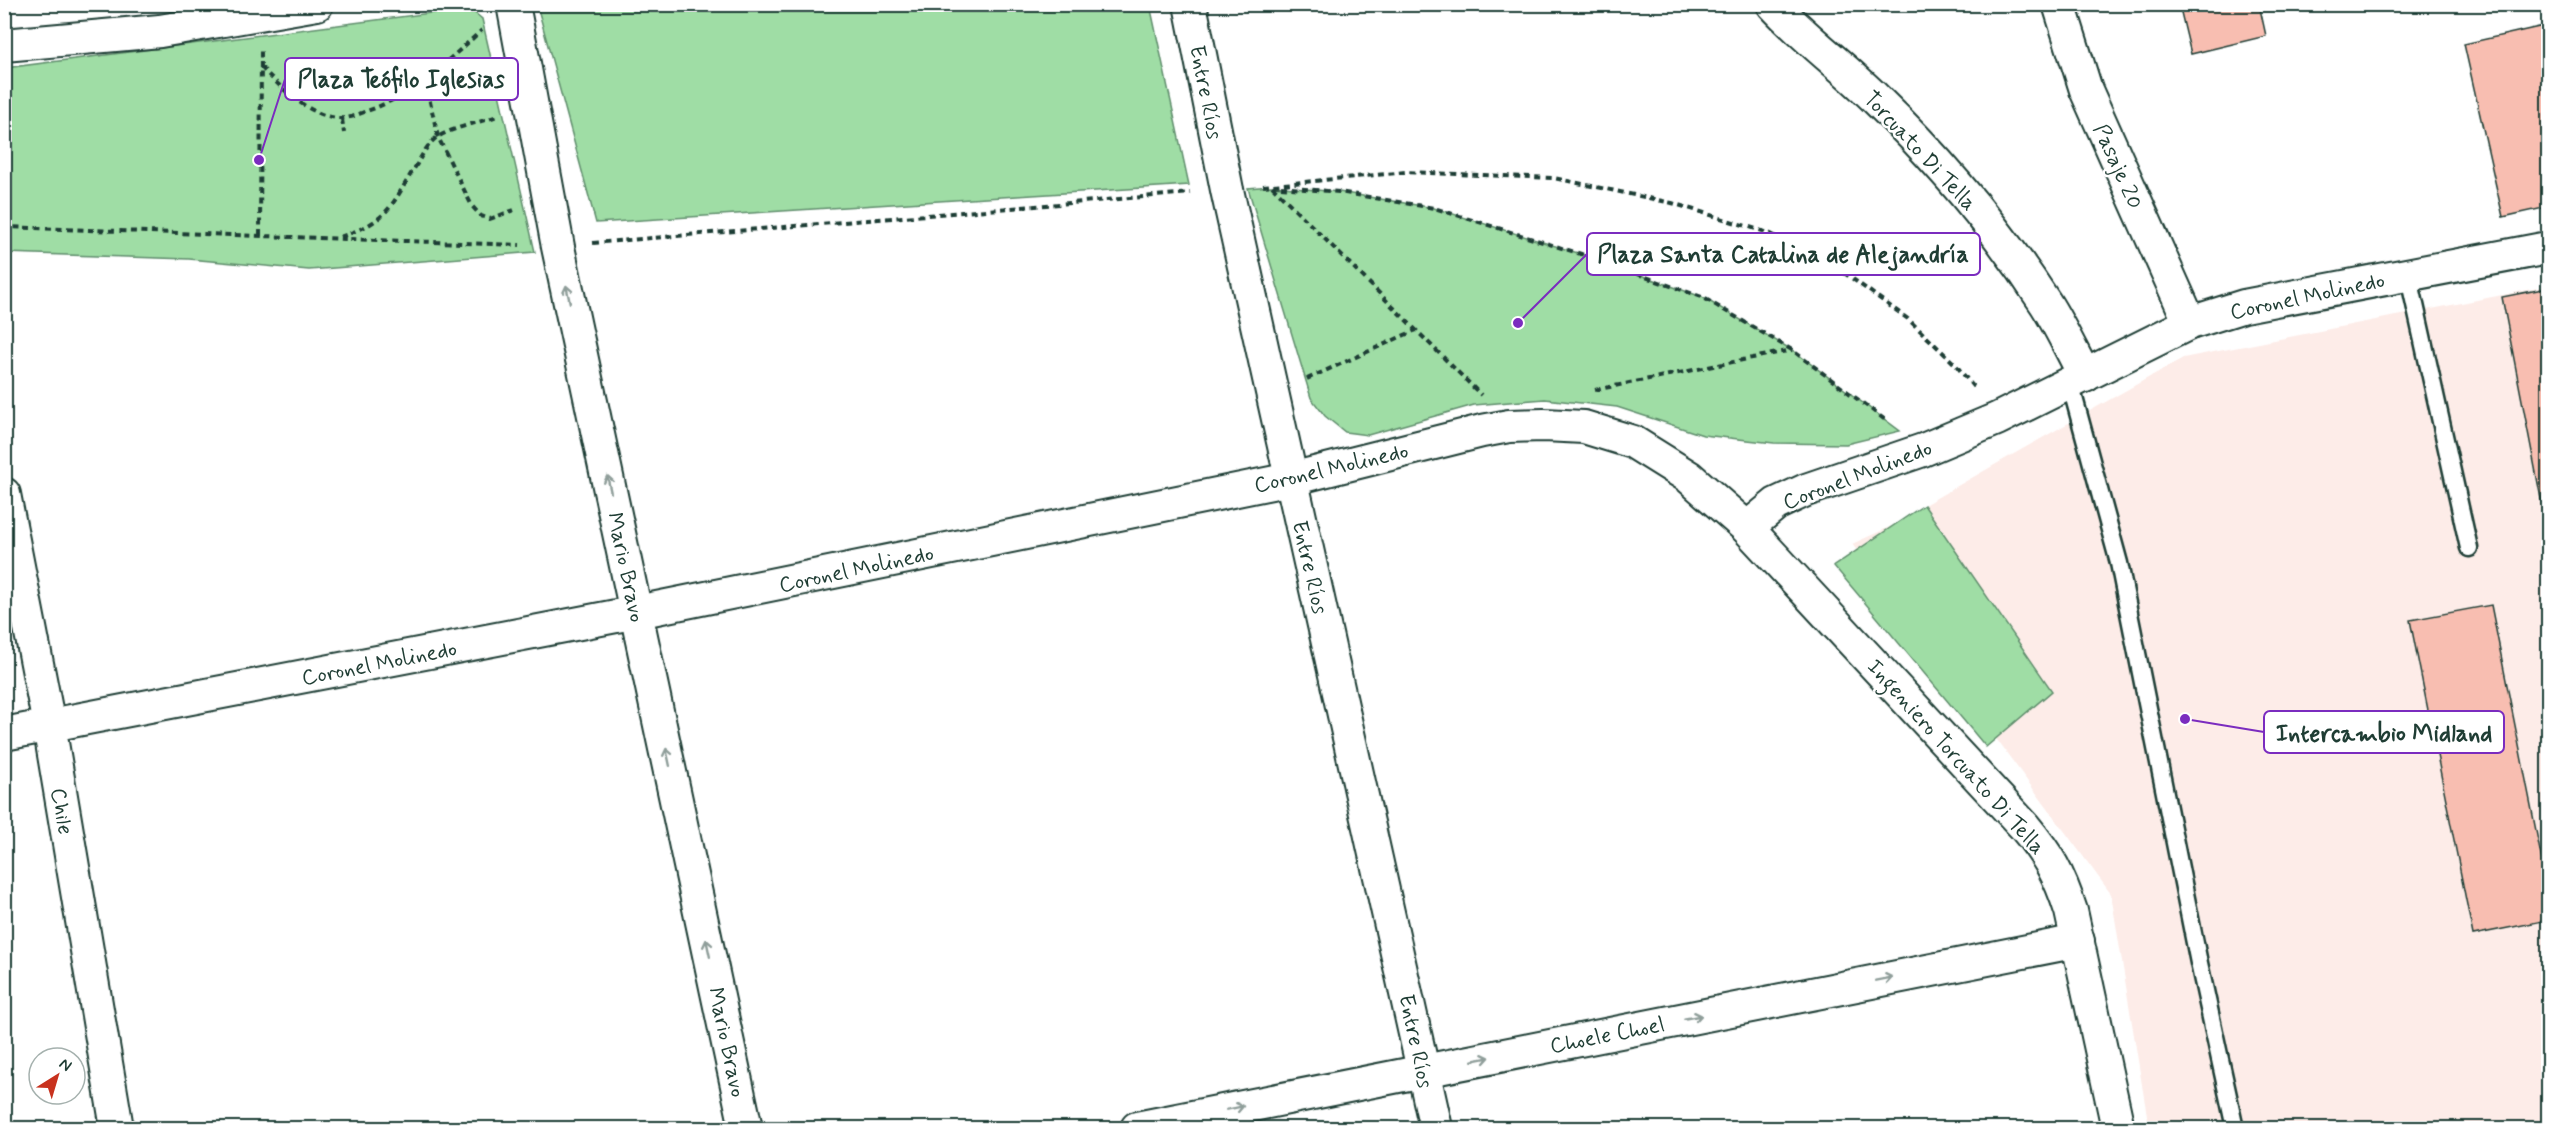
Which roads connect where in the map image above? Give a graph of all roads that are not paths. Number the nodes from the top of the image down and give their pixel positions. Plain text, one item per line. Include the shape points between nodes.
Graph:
1 (317, 4) edge
2 (513, 4) edge
3 (1190, 4) edge
4 (1773, 4) edge
5 (2059, 4) edge
6 (4, 45) edge
7 (2548, 248) edge
8 (2408, 273) junction
9 (2190, 323) junction
10 (2078, 379) junction
11 (1291, 479) junction
12 (4, 494) edge
13 (1747, 528) junction
14 (2469, 548) dead end
15 (637, 612) junction
16 (49, 725) junction
17 (4, 734) edge
18 (2078, 940) junction
19 (1424, 1070) junction
20 (117, 1128) edge
21 (746, 1128) edge
22 (1137, 1128) edge
23 (1436, 1128) edge
24 (2118, 1128) edge
25 (2235, 1128) edge

1 - 6 street via 160,31
15 -> 2 street, Mario Bravo via 558,247
3 - 11 street, Entre Ríos
4 - 10 street, Torcuato Di Tella via 1892,115 1972,204 2047,305
5 - 9 street, Pasaje 20 via 2086,90
7 - 8 street, Coronel Molinedo
8 - 9 street, Coronel Molinedo via 2244,306
8 - 14 lane
9 - 10 street, Coronel Molinedo
10 - 13 street, Coronel Molinedo via 1923,450 1806,490 1776,504
10 - 25 lane
11 - 13 street, Coronel Molinedo via 1482,430 1509,426 1584,427 1633,442 1689,477
11 - 15 street, Coronel Molinedo
11 - 19 street, Entre Ríos
12 - 16 street, Chile
13 - 18 street, Ingeniero Torcuato Di Tella via 2046,852 2059,877
15 - 16 street, Coronel Molinedo
21 -> 15 street, Mario Bravo
16 - 17 street, Coronel Molinedo
16 - 20 street, Chile
19 -> 18 street, Choele Choel
18 - 24 street, Ingeniero Torcuato Di Tella
22 -> 19 street, Choele Choel
19 - 23 street, Entre Ríos

